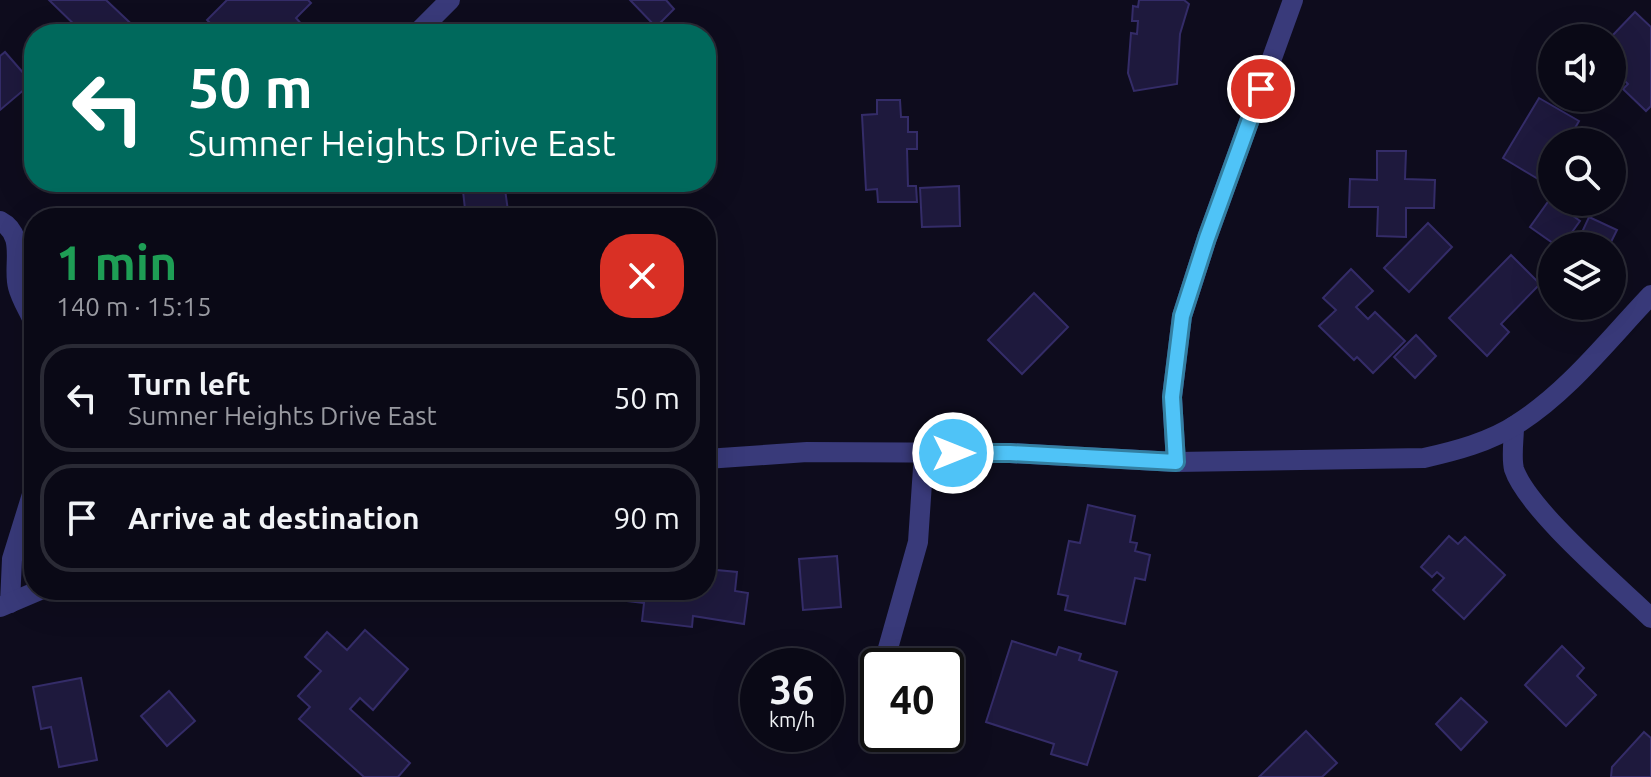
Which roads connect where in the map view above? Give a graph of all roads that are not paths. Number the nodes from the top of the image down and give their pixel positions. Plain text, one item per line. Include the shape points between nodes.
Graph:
1 (450, 0) edge
2 (1293, 0) edge
3 (426, 24) edge
4 (0, 221) edge
5 (8, 282) edge
6 (1651, 295) edge
7 (24, 307) edge
8 (1514, 426) junction
9 (924, 453) junction
10 (716, 458) edge
11 (1176, 462) junction
12 (24, 520) edge
13 (24, 597) edge
14 (5, 605) edge
15 (1651, 618) edge
16 (888, 648) edge

1 - 3 street
2 - 11 street via 1182,316 1172,397
4 - 5 street via 8,225 19,260
5 - 7 street
6 - 8 street via 1547,403
8 - 11 street via 1424,458
8 - 15 street via 1513,466 1520,483 1538,508
9 - 10 street via 803,452
9 - 11 street
9 - 16 street via 918,542
12 - 14 street
13 - 14 street

